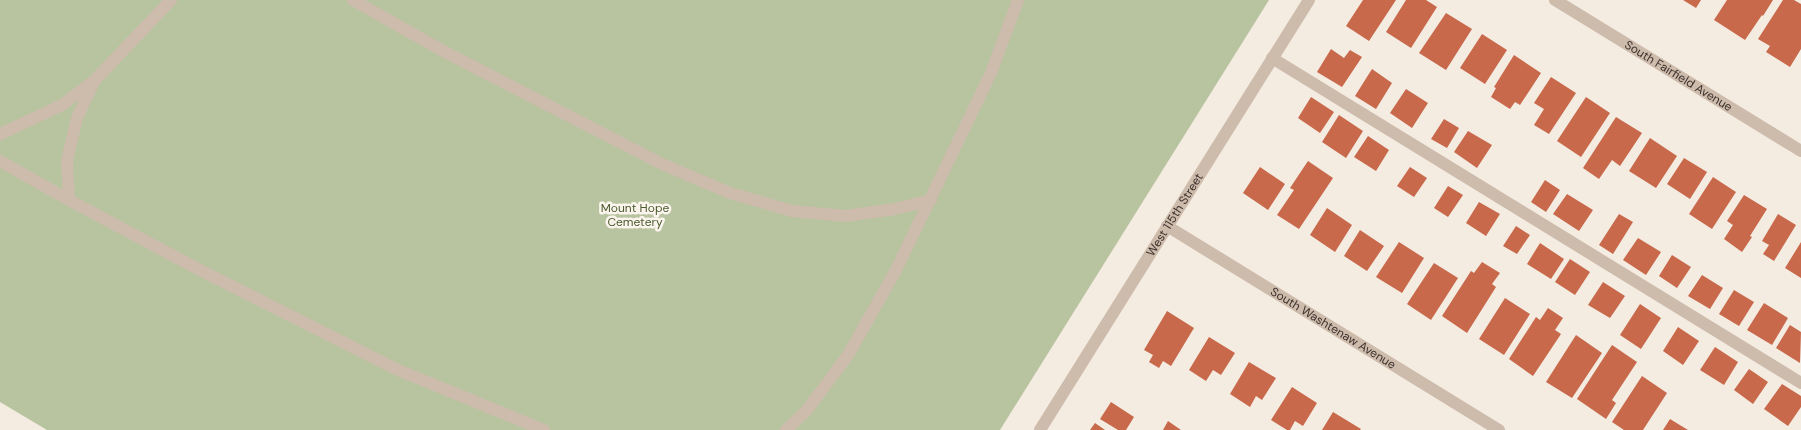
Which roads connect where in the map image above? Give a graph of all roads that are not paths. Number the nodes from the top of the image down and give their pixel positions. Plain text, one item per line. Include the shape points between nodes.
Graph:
1 (171, 0) edge
2 (353, 0) edge
3 (1018, 0) edge
4 (1309, 0) edge
5 (1556, 0) edge
6 (1272, 58) junction
7 (95, 80) junction
8 (0, 134) edge
9 (1801, 150) edge
10 (0, 161) edge
11 (69, 200) junction
12 (931, 200) junction
13 (1167, 226) junction
14 (1801, 383) edge
15 (544, 430) edge
16 (786, 430) edge
17 (1040, 430) edge
18 (1499, 430) edge

1 - 7 street
2 - 12 street via 445,52 662,164 730,193 792,211 846,216
3 - 12 street via 991,73
4 - 6 street, West 115th Street
5 - 9 street, South Fairfield Avenue
6 - 13 street, West 115th Street
6 - 14 street
7 - 8 street via 62,105
7 - 11 street via 78,118 67,161
10 - 11 street
11 - 15 street via 398,370
12 - 16 street via 848,355 807,410
13 - 17 street, West 115th Street
13 - 18 street, South Washtenaw Avenue

